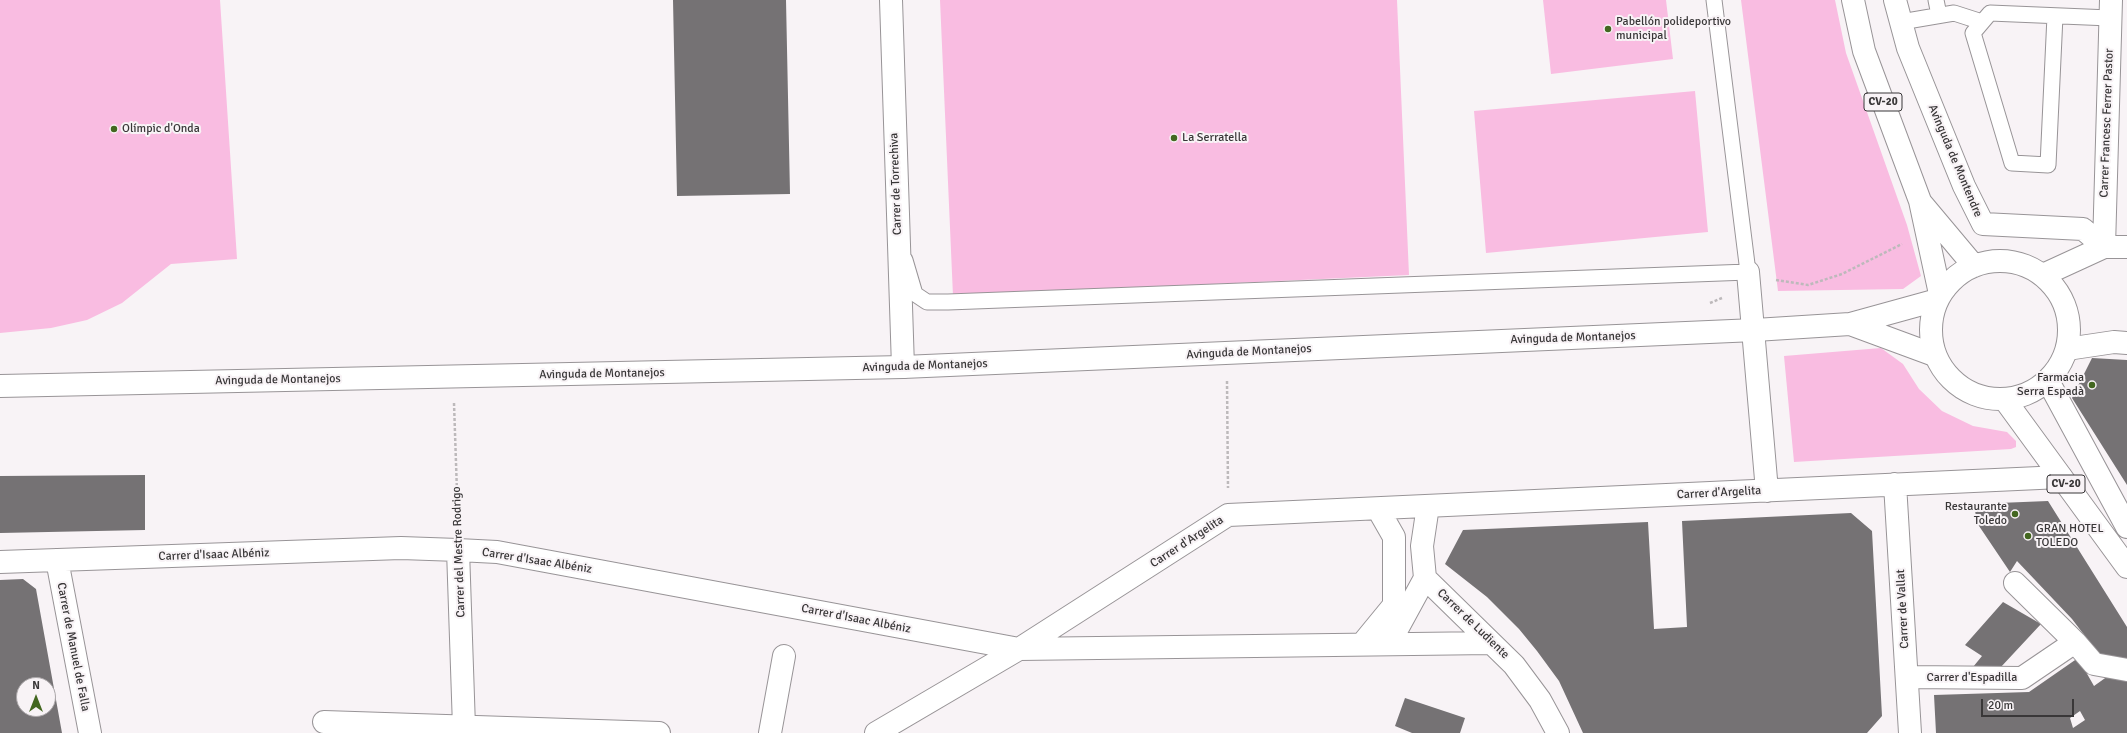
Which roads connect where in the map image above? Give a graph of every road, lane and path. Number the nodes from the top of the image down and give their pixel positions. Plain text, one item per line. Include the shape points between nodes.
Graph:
1 (891, 0) edge
2 (1714, 0) edge
3 (1853, 0) edge
4 (1895, 0) edge
5 (1936, 0) edge
6 (2110, 9) edge
7 (1939, 15) junction
8 (2055, 16) junction
9 (1901, 22) junction
10 (1982, 22) junction
11 (1920, 201) junction
12 (898, 234) junction
13 (1903, 243) dead end
14 (2104, 247) junction
15 (2127, 247) edge
16 (1974, 266) junction
17 (2043, 275) junction
18 (1749, 280) junction
19 (1939, 297) junction
20 (1706, 304) dead end
21 (1850, 324) junction
22 (1754, 330) junction
23 (2127, 343) edge
24 (2067, 349) junction
25 (1227, 352) junction
26 (1934, 355) junction
27 (903, 368) junction
28 (454, 377) junction
29 (2048, 382) junction
30 (0, 386) edge
31 (2005, 400) junction
32 (2061, 477) junction
33 (1896, 484) junction
34 (1767, 491) junction
35 (1428, 506) junction
36 (1378, 509) junction
37 (1228, 516) junction
38 (2127, 528) edge
39 (458, 550) junction
40 (57, 560) junction
41 (0, 562) edge
42 (2127, 567) edge
43 (1425, 578) junction
44 (2015, 583) dead end
45 (2075, 642) junction
46 (1491, 643) junction
47 (1362, 644) junction
48 (1389, 644) junction
49 (1019, 649) junction
50 (784, 656) dead end
51 (2127, 670) edge
52 (1907, 677) junction
53 (324, 722) dead end
54 (464, 727) junction
55 (437, 730) edge
56 (90, 733) edge
57 (660, 733) edge
58 (770, 733) edge
59 (876, 733) edge
60 (1558, 733) edge
61 (1910, 733) edge

1 - 12 street, Carrer de Torrechiva
2 - 18 lane
3 - 11 street, CV-20 via 1864,51
4 - 9 street, Avinguda de Montendre
5 - 7 lane
6 - 8 lane
6 - 14 street, Carrer Francesc Ferrer Pastor
7 - 9 lane
7 - 10 lane via 1954,13
8 - 10 lane via 1990,13
8 - 10 lane via 2048,165 2012,163 1973,33
9 - 14 street, Avinguda de Montendre via 1911,56 1964,186 1983,224 2083,229
11 - 16 street, CV-20
11 - 19 street, CV-20
12 - 18 lane via 915,294 927,302
12 - 27 street, Carrer de Torrechiva
13 - 18 path via 1842,274 1808,285
14 - 15 street
14 - 17 street
16 - 17 street, CV-20 via 1998,260 2022,264
16 - 19 street, CV-20 via 1955,277
17 - 24 street, CV-20 via 2058,290 2067,308 2070,329
18 - 20 path
18 - 22 street
19 - 21 street, Avinguda de Montanejos
19 - 26 street, CV-20 via 1931,317 1930,336
21 - 22 street, Avinguda de Montanejos
21 - 26 street, Avinguda de Montanejos
22 - 25 street, Avinguda de Montanejos
22 - 34 street
23 - 24 street via 2114,342
24 - 29 street, CV-20 via 2060,367
25 - 27 street, Avinguda de Montanejos
25 - 37 path
26 - 31 street, CV-20 via 1945,374 1962,389 1983,398
27 - 28 street, Avinguda de Montanejos
28 - 30 street, Avinguda de Montanejos
28 - 39 path, Carrer del Mestre Rodrigo
29 - 31 street, CV-20 via 2028,394
29 - 38 street, CV-20
31 - 32 street, CV-20
32 - 33 street, Carrer d'Argelita
32 - 42 street, CV-20
33 - 34 street, Carrer d'Argelita
33 - 52 street, Carrer de Vallat
34 - 35 street, Carrer d'Argelita
35 - 36 street, Carrer d'Argelita
35 - 43 street via 1422,546
36 - 37 street, Carrer d'Argelita
36 - 47 street via 1394,537 1394,605
37 - 49 street, Carrer d'Argelita
39 - 40 street, Carrer d'Isaac Albéniz via 401,548
39 - 49 street, Carrer d'Isaac Albéniz via 497,552
39 - 54 street, Carrer del Mestre Rodrigo
40 - 41 street, Carrer d'Isaac Albéniz
40 - 56 street, Carrer de Manuel de Falla
43 - 46 street, Carrer de Ludiente
43 - 48 street
44 - 45 street
45 - 51 street via 2094,664
45 - 52 street, Carrer d'Espadilla via 2022,678
46 - 48 street, Carrer d'Argelita
46 - 60 street, Carrer de Ludiente via 1529,683
47 - 48 street, Carrer d'Argelita
47 - 49 street, Carrer d'Argelita
49 - 59 street, Carrer d'Argelita
50 - 58 street
52 - 61 street, Carrer de Vallat
53 - 55 street
54 - 55 street
54 - 57 street

